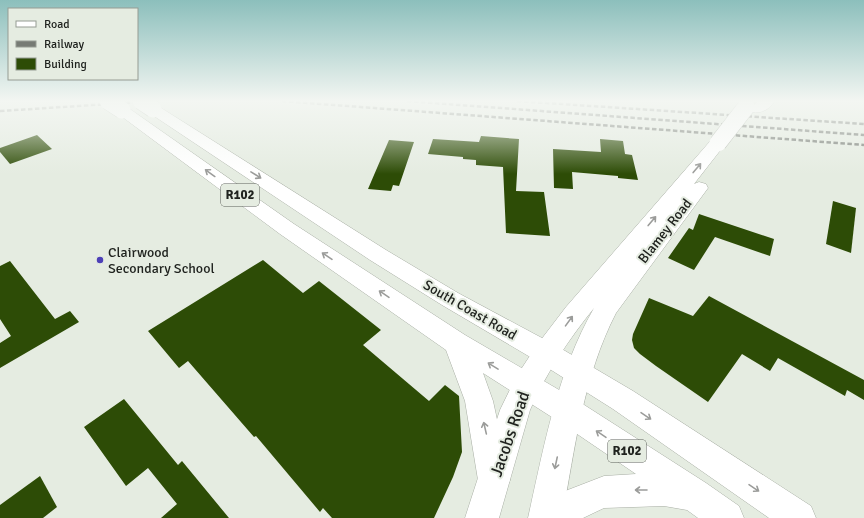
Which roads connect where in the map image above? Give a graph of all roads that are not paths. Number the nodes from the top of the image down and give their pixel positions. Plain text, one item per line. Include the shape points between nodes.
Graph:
1 (142, 125) edge
2 (178, 125) edge
3 (740, 125) edge
4 (725, 144) junction
5 (456, 343) junction
6 (546, 353) junction
7 (578, 372) junction
8 (526, 386) junction
9 (568, 411) junction
10 (494, 480) junction
11 (694, 495) junction
12 (482, 518) edge
13 (545, 518) edge
14 (558, 518) edge
15 (727, 518) edge
16 (799, 518) edge

5 -> 1 main road, R102 via 287,229
2 -> 6 main road, South Coast Road / R102 via 378,255
3 - 4 main road, Blamey Road
6 -> 4 main road, Blamey Road via 575,314
4 - 7 main road, Blamey Road via 607,307 595,327
8 -> 5 main road, R102
10 -> 5 main road via 478,400
6 - 7 main road, South Coast Road / R102
6 - 8 main road, Jacobs Road
7 - 9 main road
7 -> 16 main road, South Coast Road / R102
8 - 9 main road, R102
8 - 10 main road, Jacobs Road via 515,410
11 -> 9 main road, R102
9 -> 13 main road
10 - 12 main road, Jacobs Road
11 -> 14 main road via 664,490 604,492 572,505
11 - 15 main road, R102

